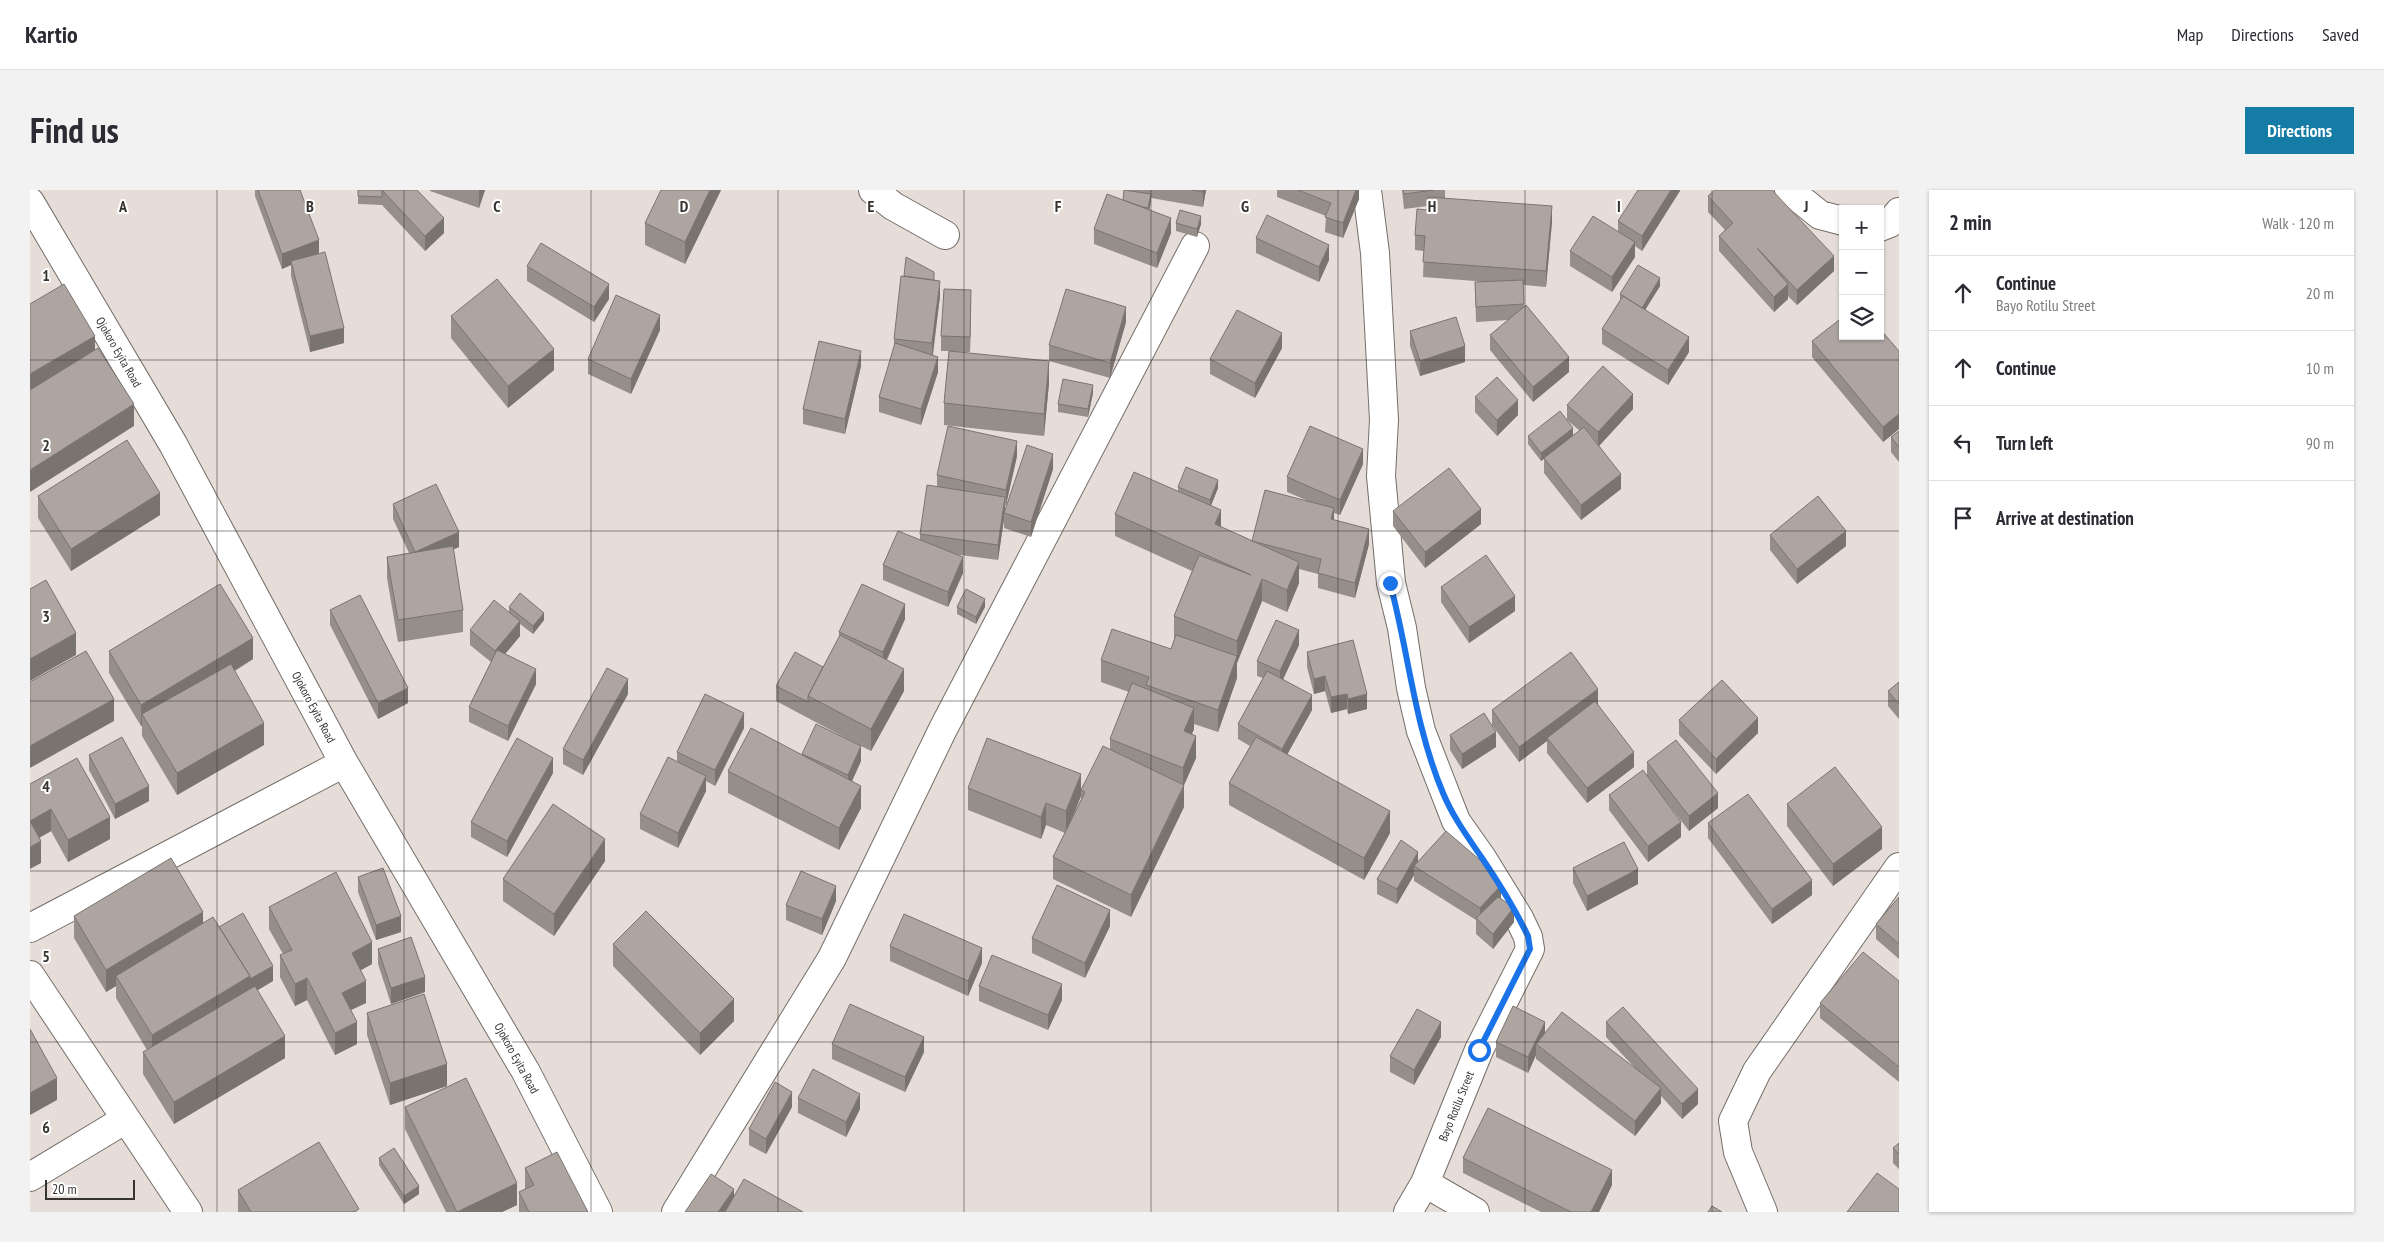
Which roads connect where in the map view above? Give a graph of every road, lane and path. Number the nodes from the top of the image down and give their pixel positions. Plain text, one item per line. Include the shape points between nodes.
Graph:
1 (873, 190) edge
2 (1367, 190) edge
3 (1789, 190) edge
4 (30, 202) edge
5 (1899, 212) edge
6 (1839, 220) edge
7 (1884, 225) edge
8 (945, 235) dead end
9 (1195, 246) dead end
10 (344, 763) junction
11 (1899, 867) edge
12 (30, 928) edge
13 (30, 975) edge
14 (126, 1119) junction
15 (30, 1177) edge
16 (1425, 1183) junction
17 (188, 1212) edge
18 (598, 1212) edge
19 (676, 1212) edge
20 (1408, 1212) edge
21 (1475, 1212) edge
22 (1763, 1212) edge

1 - 8 street via 893,206
2 - 16 street, Bayo Rotilu Street via 1375,263 1384,420 1381,476 1390,583 1402,628 1411,688 1421,731 1442,791 1456,821 1528,936 1530,949 1479,1050
3 - 6 street via 1820,215
4 - 10 street, Ojokoro Eyita Road via 173,444
5 - 7 street
9 - 19 street via 947,720 832,958
10 - 12 street
10 - 18 street, Ojokoro Eyita Road via 526,1072
11 - 22 street via 1758,1071 1733,1121 1738,1152
13 - 14 street
14 - 15 street
14 - 17 street
16 - 20 street, Bayo Rotilu Street
16 - 21 street

